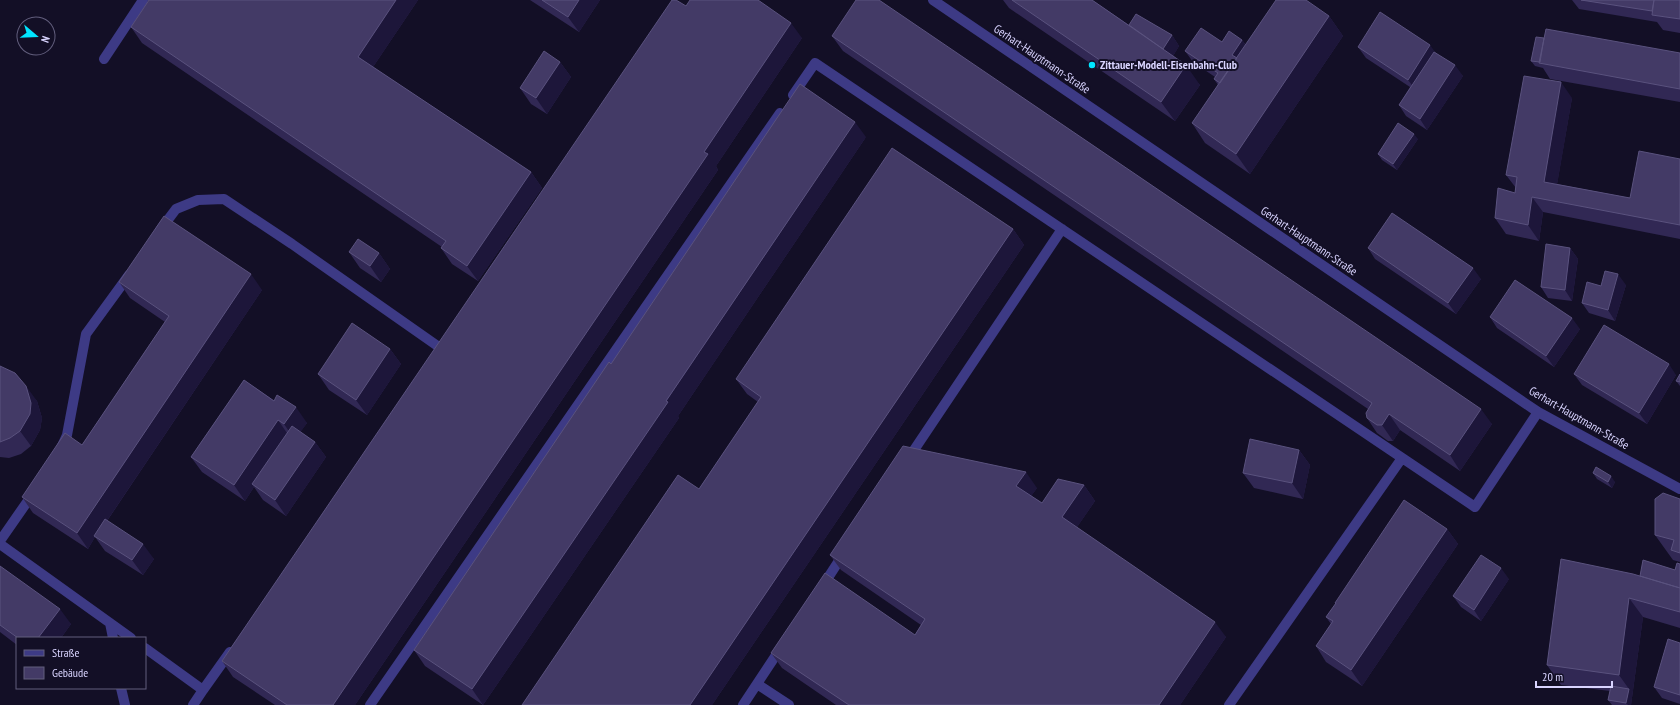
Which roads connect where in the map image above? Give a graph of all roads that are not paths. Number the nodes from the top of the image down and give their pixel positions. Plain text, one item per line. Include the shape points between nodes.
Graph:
1 (144, 0) edge
2 (933, 0) edge
3 (104, 59) dead end
4 (1062, 230) junction
5 (154, 240) edge
6 (136, 265) edge
7 (439, 347) edge
8 (1538, 412) junction
9 (58, 455) edge
10 (1402, 458) junction
11 (903, 466) edge
12 (38, 486) edge
13 (1680, 489) edge
14 (0, 543) edge
15 (850, 545) edge
16 (814, 598) edge
17 (110, 623) junction
18 (113, 637) edge
19 (130, 637) edge
20 (788, 638) edge
21 (234, 645) edge
22 (146, 649) edge
23 (757, 684) junction
24 (121, 689) edge
25 (203, 690) junction
26 (124, 705) edge
27 (194, 705) edge
28 (370, 705) edge
29 (743, 705) edge
30 (789, 705) edge
31 (1229, 705) edge

1 - 3 street
2 - 8 street, Gerhart-Hauptmann-Straße
4 - 10 street
4 - 11 street
4 - 28 street via 815,63
5 - 7 street via 176,209 198,200 224,199
6 - 9 street via 86,334 67,435
8 - 10 street via 1475,507
8 - 13 street, Gerhart-Hauptmann-Straße
10 - 31 street
12 - 14 street
14 - 17 street
15 - 16 street
17 - 18 street
17 - 19 street
20 - 23 street
21 - 25 street
22 - 25 street
23 - 29 street
23 - 30 street
24 - 26 street
25 - 27 street

